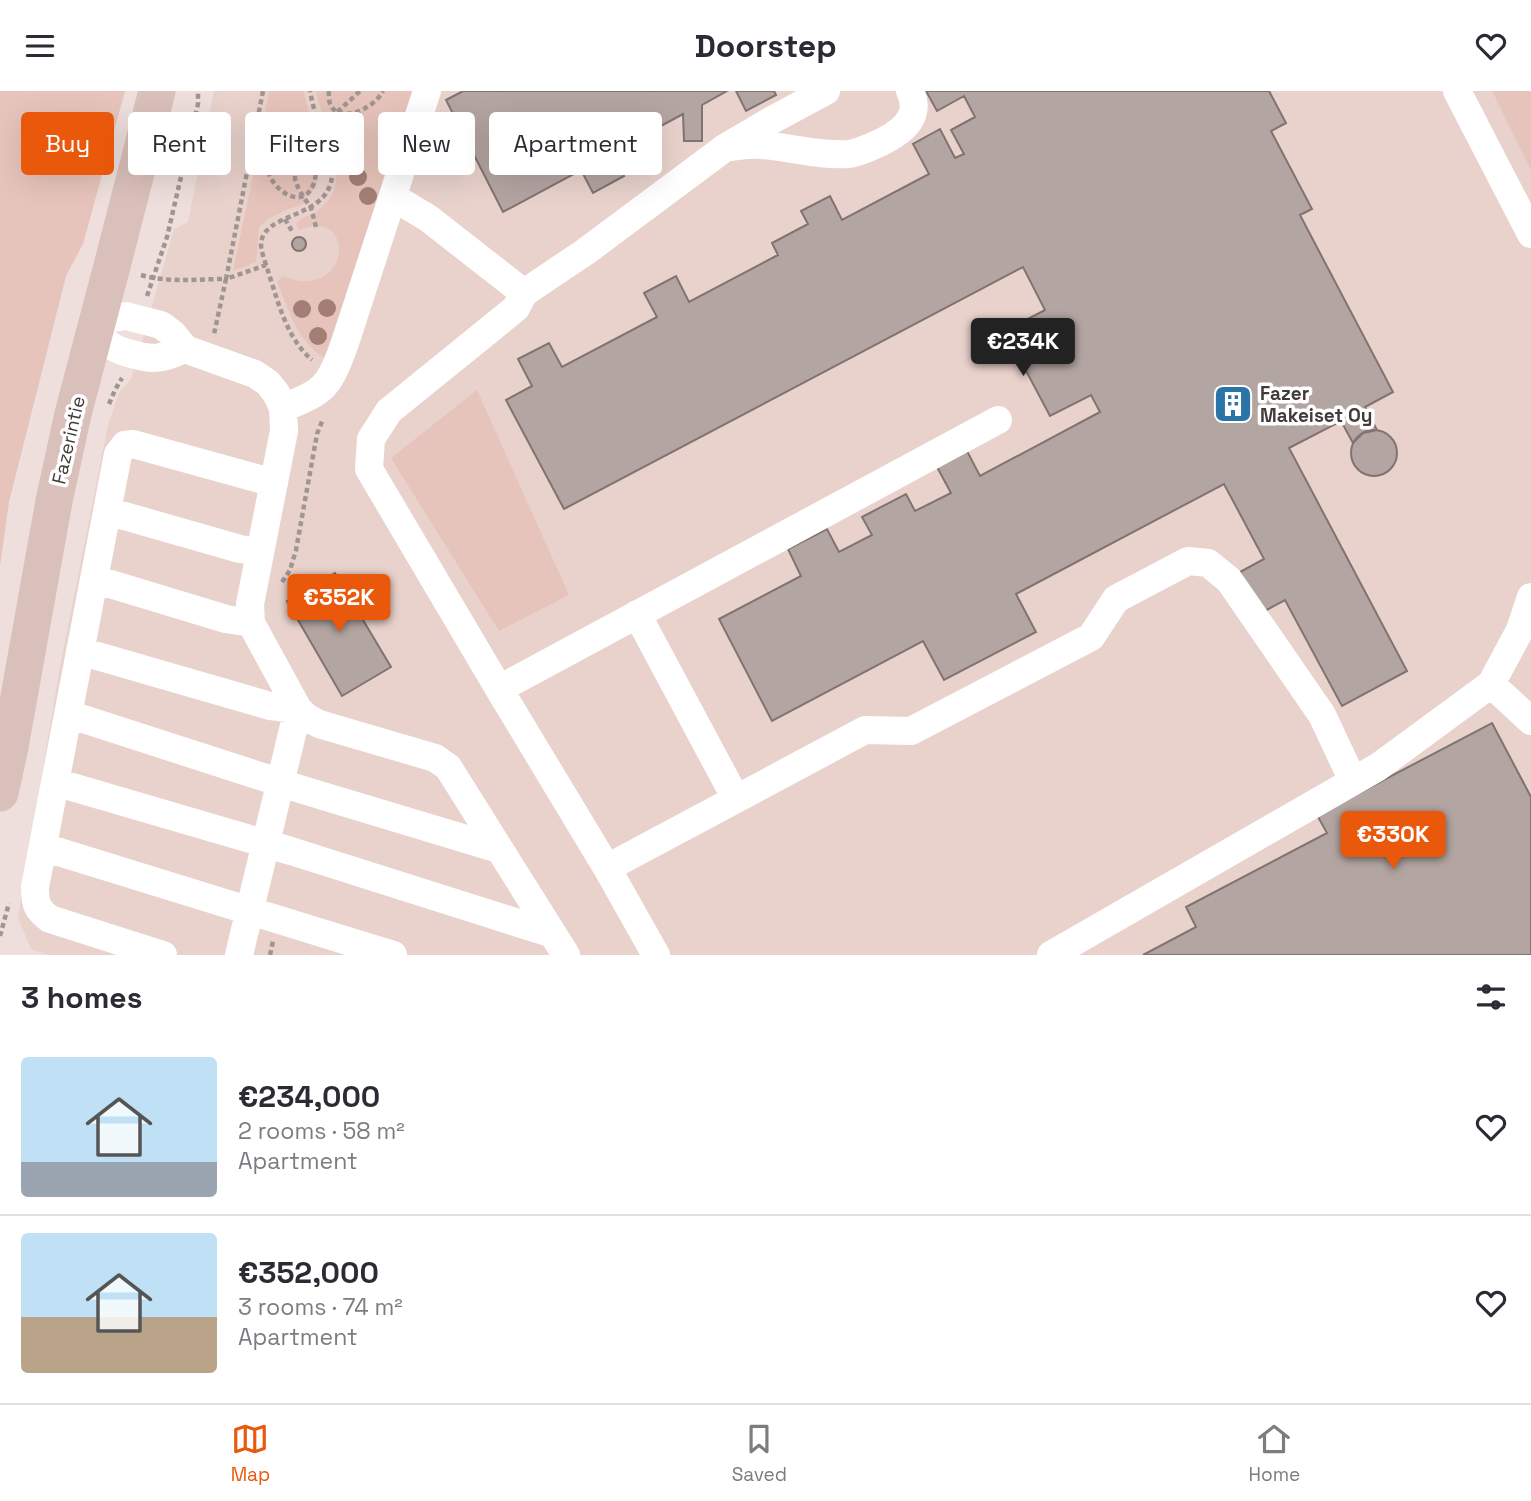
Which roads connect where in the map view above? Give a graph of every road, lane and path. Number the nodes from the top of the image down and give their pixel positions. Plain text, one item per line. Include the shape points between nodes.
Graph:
1 (157, 91) edge
2 (263, 91) edge
3 (310, 91) edge
4 (330, 91) edge
5 (360, 91) edge
6 (383, 91) edge
7 (427, 91) edge
8 (826, 91) edge
9 (910, 91) edge
10 (1457, 91) edge
11 (337, 111) junction
12 (316, 112) edge
13 (726, 147) junction
14 (270, 175) edge
15 (295, 175) edge
16 (316, 175) edge
17 (332, 175) edge
18 (303, 196) junction
19 (393, 197) junction
20 (311, 208) junction
21 (285, 219) junction
22 (316, 227) dead end
23 (293, 233) dead end
24 (1531, 234) edge
25 (266, 265) junction
26 (524, 293) junction
27 (96, 327) junction
28 (334, 374) junction
29 (284, 408) junction
30 (331, 411) dead end
31 (998, 419) dead end
32 (274, 483) junction
33 (107, 511) junction
34 (260, 552) junction
35 (94, 579) junction
36 (253, 587) junction
37 (1531, 597) edge
38 (637, 614) junction
39 (251, 623) junction
40 (80, 651) junction
41 (1491, 684) junction
42 (499, 689) junction
43 (298, 709) junction
44 (68, 714) junction
45 (1531, 721) edge
46 (1353, 781) junction
47 (55, 782) junction
48 (281, 782) junction
49 (0, 793) edge
50 (736, 799) junction
51 (266, 844) junction
52 (43, 847) junction
53 (499, 849) junction
54 (607, 868) junction
55 (250, 911) junction
56 (559, 945) edge
57 (163, 955) edge
58 (239, 955) edge
59 (393, 955) edge
60 (656, 955) edge
61 (1051, 955) edge

1 - 27 main road, Fazerintie
2 - 25 path via 226,279
3 - 12 path
4 - 11 path via 330,102
5 - 11 path
6 - 11 path via 365,110
7 - 19 lane
8 - 13 lane
9 - 13 lane via 914,108 910,121 886,141 860,151 827,154 758,144
10 - 24 lane
13 - 26 lane
14 - 18 path via 280,191
15 - 18 path
16 - 18 path
17 - 20 path via 329,189
18 - 20 path
19 - 26 lane via 428,218
19 - 28 lane
20 - 21 path
20 - 22 path
21 - 23 path
21 - 25 path via 263,235
25 - 28 path via 295,341 319,366
26 - 42 lane via 516,308 389,411 371,439 369,469
27 - 29 lane via 126,316 161,325 185,349 256,374 268,383
27 - 49 main road, Fazerintie via 54,501
28 - 29 lane via 320,390
29 - 32 lane
30 - 36 path via 317,434 290,570 275,592
31 - 38 lane
32 - 33 lane via 125,445 118,454
32 - 34 lane
33 - 34 lane
33 - 35 lane
34 - 36 lane
35 - 39 lane
35 - 40 lane
36 - 39 lane
37 - 41 lane via 1520,630
38 - 42 lane
38 - 50 lane
39 - 43 lane
40 - 43 lane via 270,706
40 - 44 lane
41 - 45 lane
41 - 46 lane
42 - 54 lane
43 - 48 lane
43 - 53 lane via 318,724 435,758 447,767
44 - 47 lane
44 - 48 lane
46 - 50 lane via 1322,715 1229,580 1208,563 1188,561 1116,599 1091,638 911,731 864,730
46 - 61 lane
47 - 51 lane
47 - 52 lane
48 - 51 lane
48 - 53 lane
50 - 54 lane
51 - 55 lane
51 - 56 lane
52 - 55 lane
52 - 57 lane via 34,900 40,912
53 - 56 lane
54 - 60 lane
55 - 58 lane
55 - 59 lane

